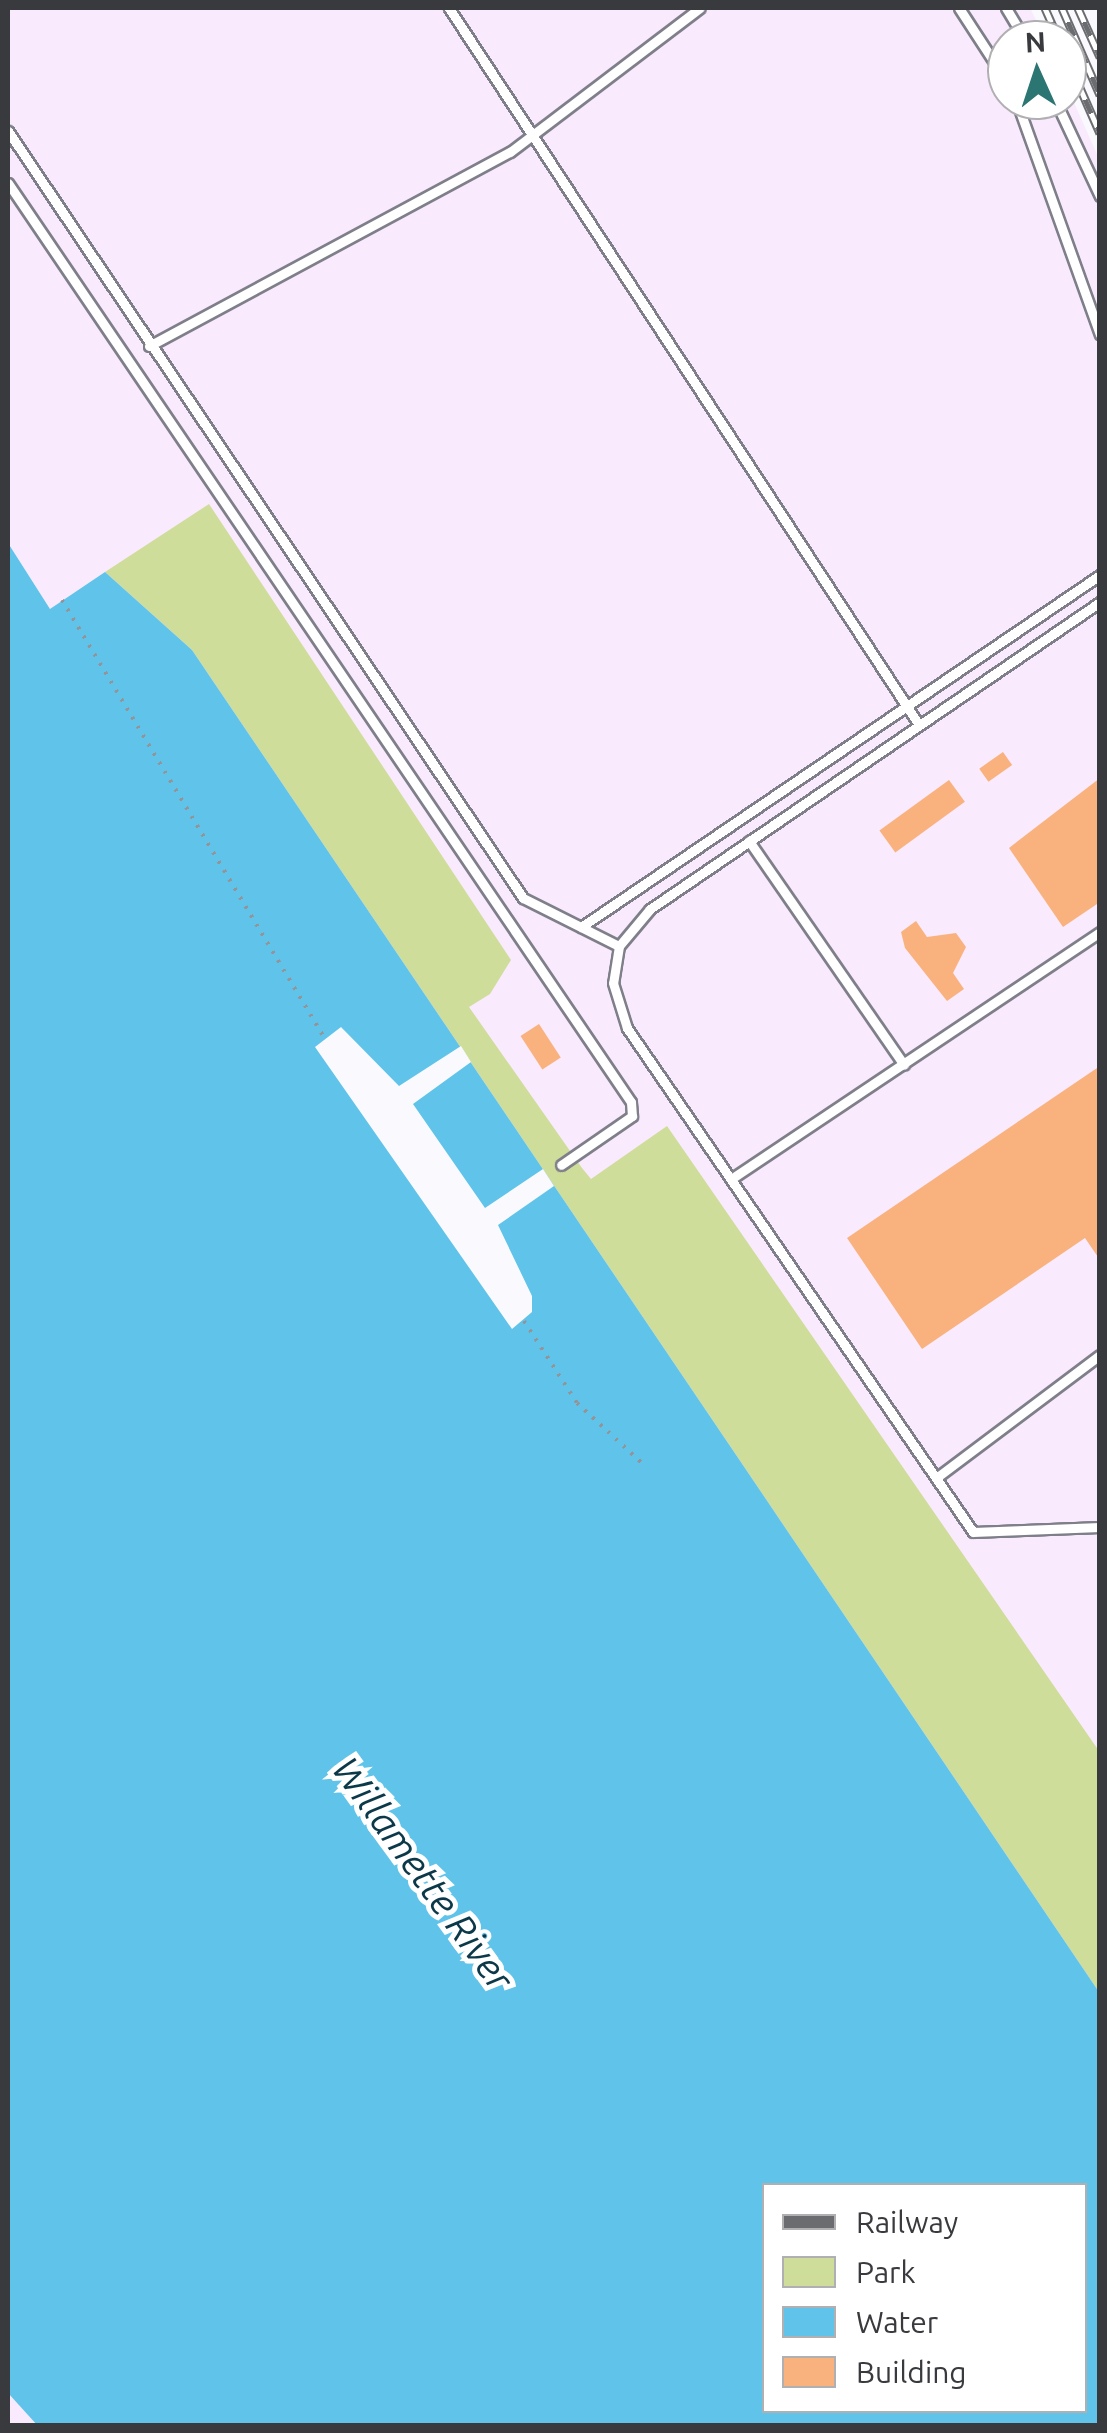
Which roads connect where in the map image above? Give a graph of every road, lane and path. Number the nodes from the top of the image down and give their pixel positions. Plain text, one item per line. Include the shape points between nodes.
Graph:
1 (449, 8) edge
2 (700, 8) edge
3 (959, 8) edge
4 (987, 51) edge
5 (1023, 120) edge
6 (1064, 120) edge
7 (8, 131) edge
8 (533, 137) junction
9 (8, 183) edge
10 (1100, 196) edge
11 (1100, 334) edge
12 (149, 346) junction
13 (1100, 575) edge
14 (62, 600) dead end
15 (1100, 602) edge
16 (906, 708) junction
17 (918, 725) junction
18 (750, 841) junction
19 (581, 926) junction
20 (1100, 932) edge
21 (619, 946) junction
22 (325, 1039) dead end
23 (904, 1066) junction
24 (561, 1165) dead end
25 (731, 1179) junction
26 (524, 1321) dead end
27 (1100, 1355) edge
28 (644, 1464) dead end
29 (936, 1478) junction
30 (1100, 1527) edge

1 - 8 lane
2 - 8 lane
3 - 4 lane
5 - 11 lane
6 - 10 lane
7 - 12 lane
8 - 12 lane
8 - 16 lane
9 - 24 lane via 632,1102 632,1116
12 - 19 lane via 227,468 256,492 523,898
13 - 16 lane
14 - 22 path
15 - 17 lane
16 - 17 lane
16 - 19 lane
17 - 18 lane
18 - 21 lane via 650,909
18 - 23 lane
19 - 21 lane
20 - 23 lane
21 - 25 lane via 619,1013
23 - 25 lane
25 - 29 lane
26 - 28 path via 578,1403
27 - 29 lane
29 - 30 lane via 973,1532

